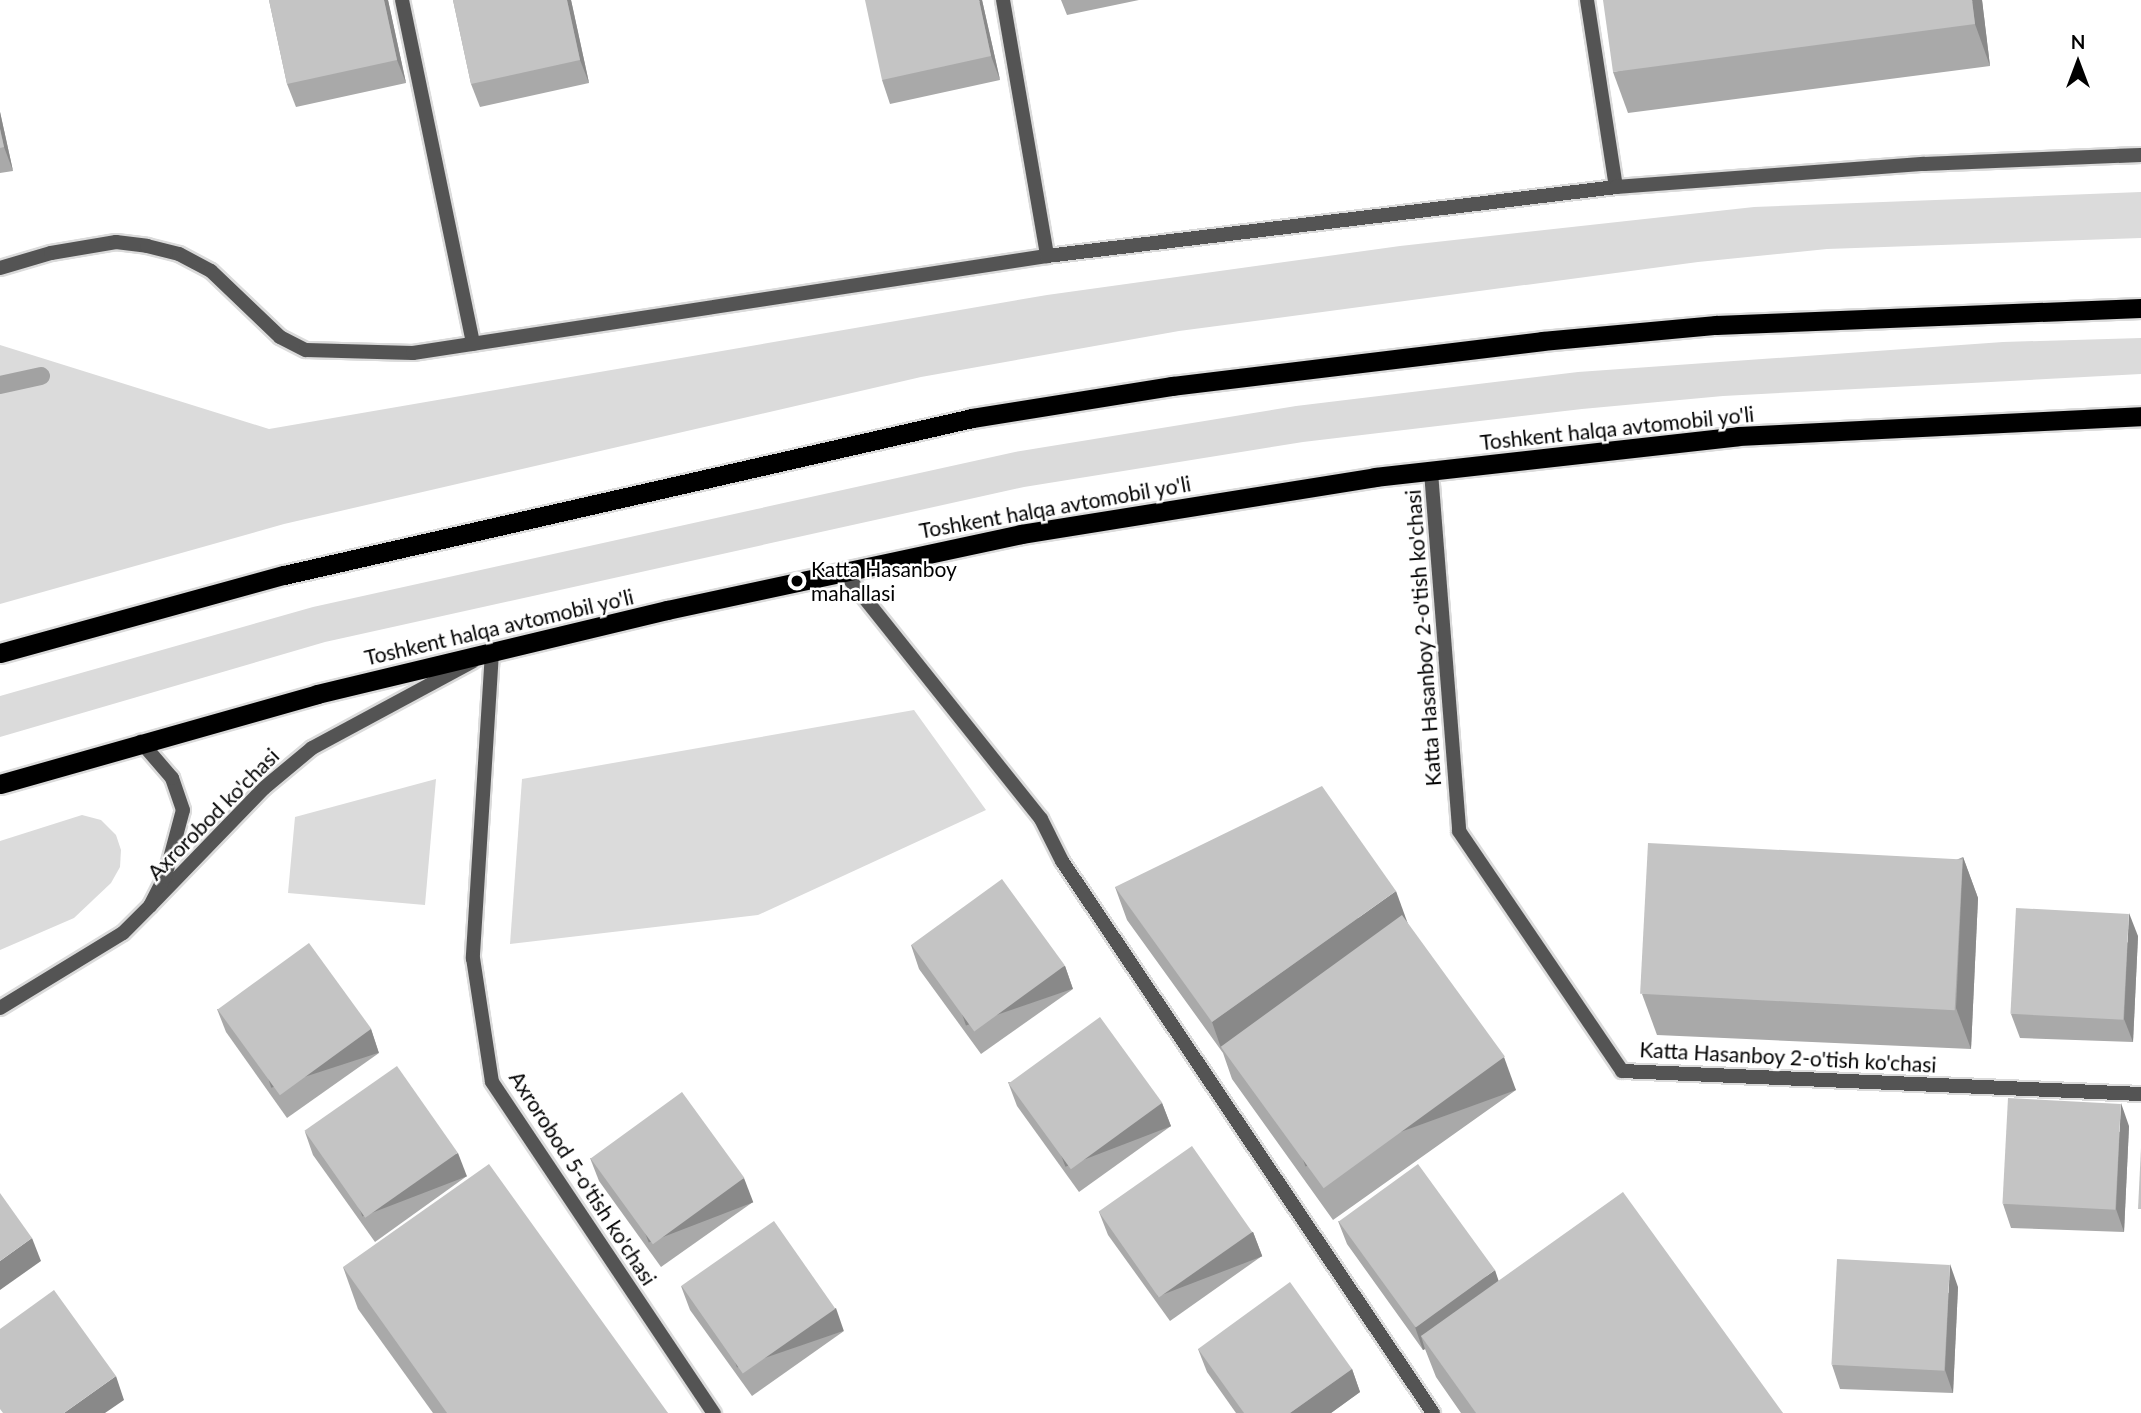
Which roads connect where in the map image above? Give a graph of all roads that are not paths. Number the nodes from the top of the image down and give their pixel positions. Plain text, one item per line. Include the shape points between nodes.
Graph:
1 (402, 0) edge
2 (1003, 0) edge
3 (1587, 0) edge
4 (2141, 155) edge
5 (1616, 187) junction
6 (1047, 256) junction
7 (0, 268) edge
8 (2141, 308) edge
9 (473, 344) junction
10 (2141, 416) edge
11 (1431, 471) junction
12 (843, 571) junction
13 (492, 652) junction
14 (0, 653) edge
15 (141, 743) junction
16 (0, 784) edge
17 (150, 906) junction
18 (0, 1008) edge
19 (2141, 1094) edge
20 (714, 1413) edge
21 (1433, 1413) edge

1 - 9 street
2 - 6 street
3 - 5 street
4 - 5 street via 1924,164
5 - 6 street
6 - 9 street
7 - 9 street via 103,244 147,246 179,254 211,271 280,337 306,349 339,354 413,353
8 - 14 highway via 1716,325 1542,341 1172,386 972,418 284,575
10 - 11 highway, Toshkent halqa avtomobil yo'li via 1738,436
11 - 12 highway, Toshkent halqa avtomobil yo'li via 1089,522
11 - 19 street, Katta Hasanboy 2-o'tish ko'chasi via 1459,831 1622,1071
12 - 13 highway, Toshkent halqa avtomobil yo'li
12 - 21 street via 1041,819 1062,861
13 - 15 highway, Toshkent halqa avtomobil yo'li
13 - 17 street, Axrorobod ko'chasi via 312,748 264,788
13 - 20 street, Axrorobod 5-o'tish ko'chasi via 473,958 492,1082
15 - 16 highway, Toshkent halqa avtomobil yo'li
15 - 17 street, Axrorobod ko'chasi via 172,778 183,810 169,866
17 - 18 street, Axrorobod ko'chasi via 95,955

